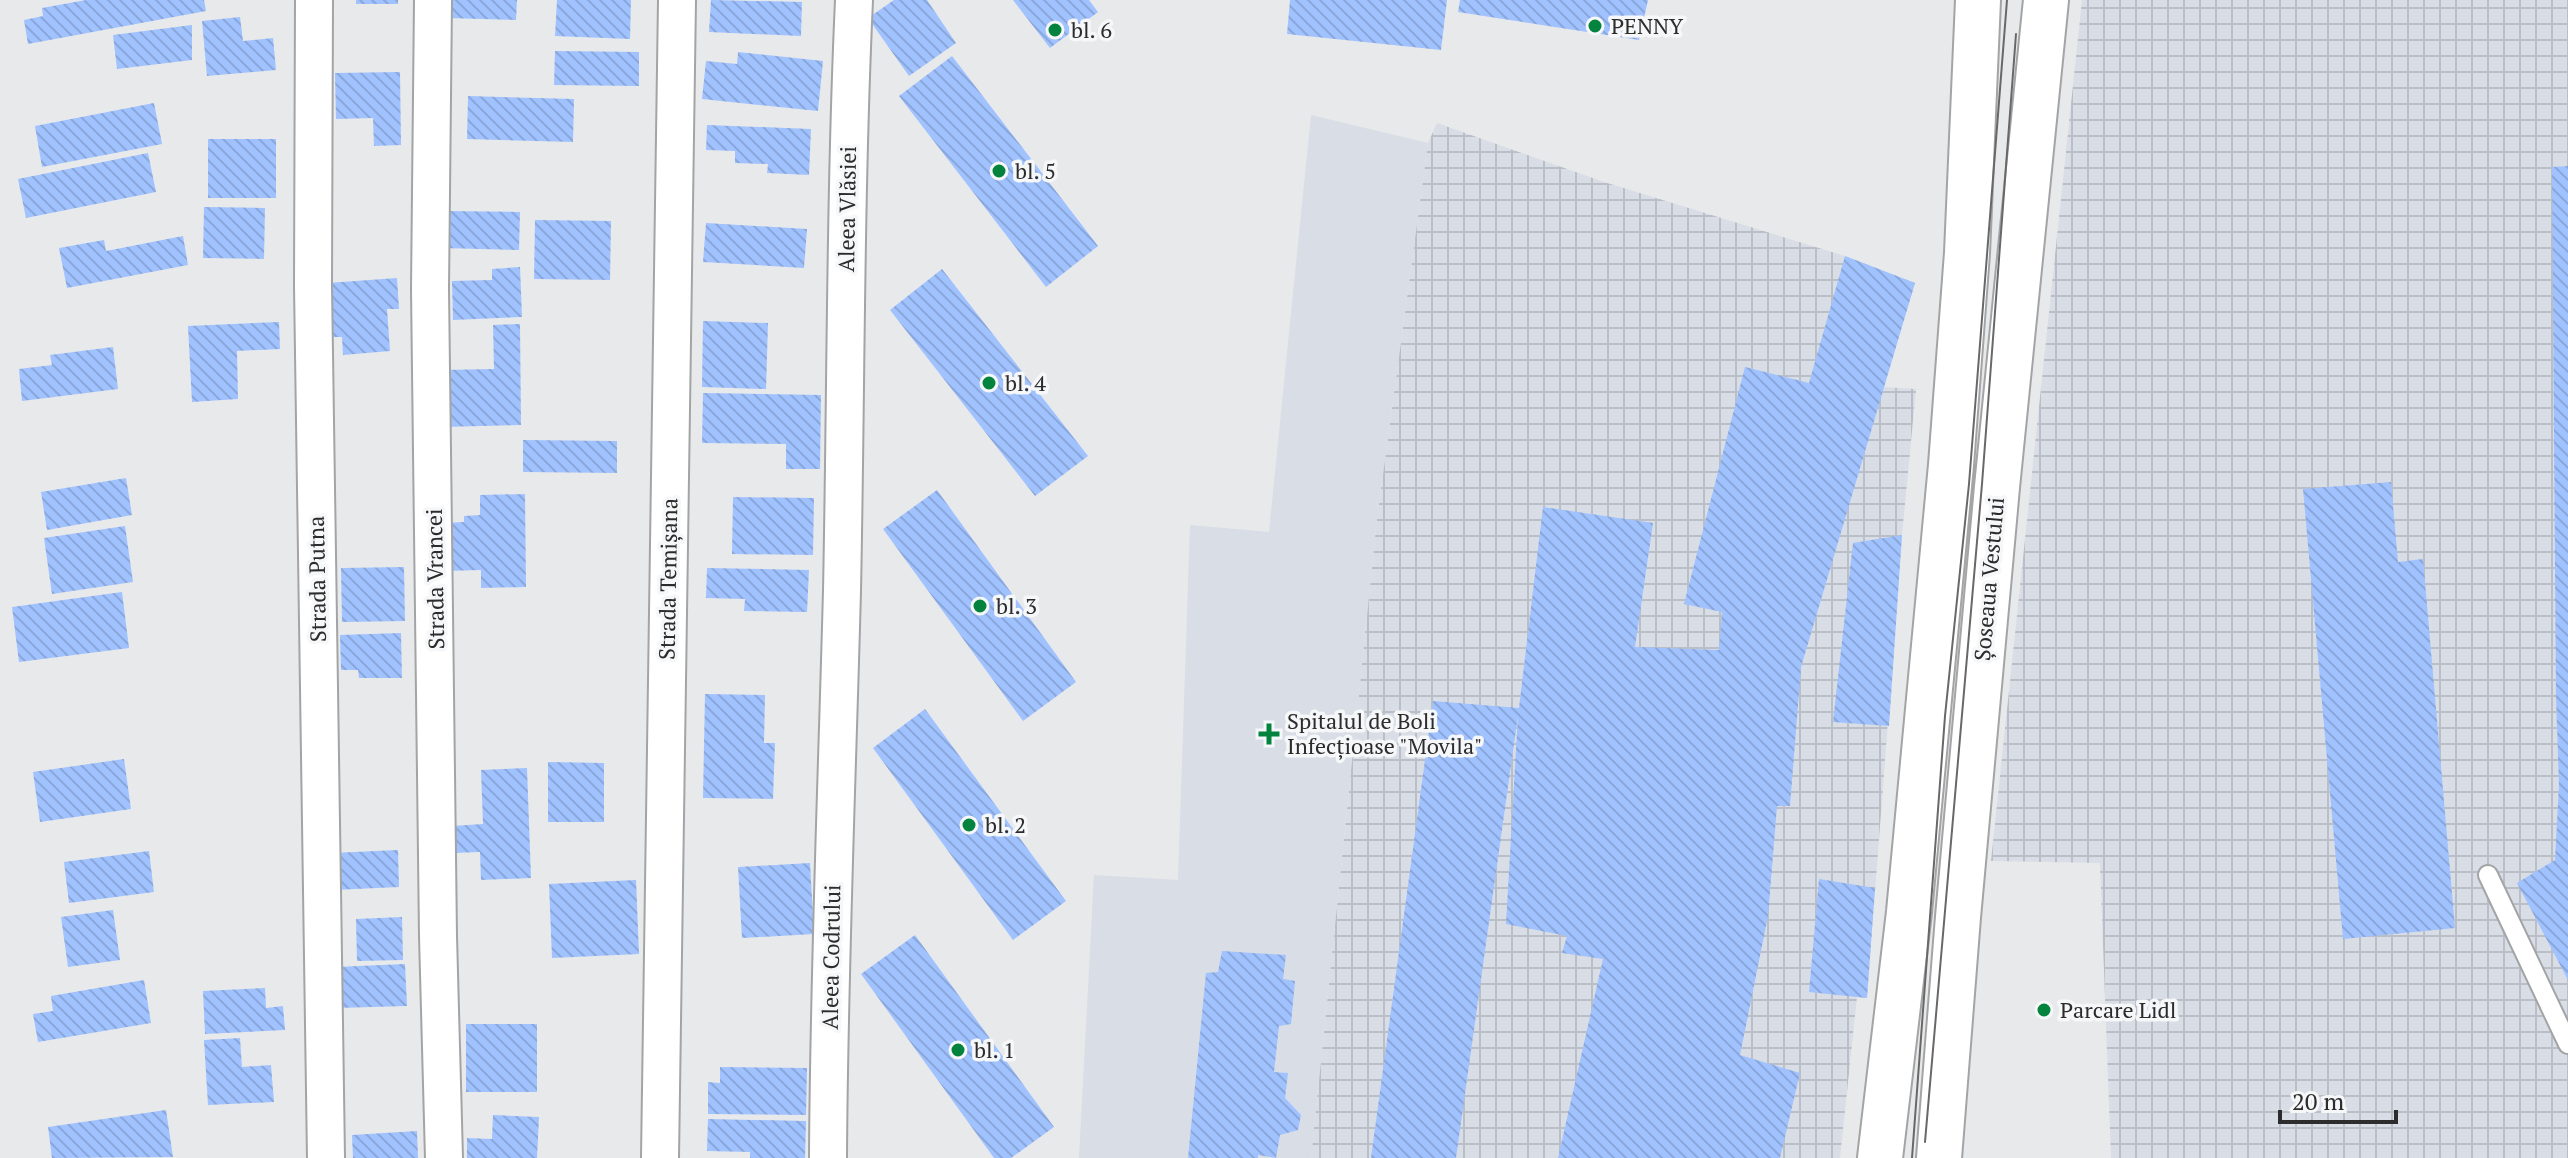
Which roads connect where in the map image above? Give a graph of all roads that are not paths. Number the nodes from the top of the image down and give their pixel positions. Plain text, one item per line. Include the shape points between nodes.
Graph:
1 (314, 0) edge
2 (433, 0) edge
3 (677, 0) edge
4 (854, 0) edge
5 (1978, 0) edge
6 (2046, 0) edge
7 (836, 756) joint
8 (2488, 875) dead end
9 (2568, 1044) edge
10 (326, 1158) edge
11 (444, 1158) edge
12 (660, 1158) edge
13 (828, 1158) edge
14 (1880, 1158) edge
15 (1939, 1158) edge

1 - 10 street, Strada Putna
2 - 11 street, Strada Vrancei via 430,289
3 - 12 street, Strada Temișana
4 - 7 street, Aleea Vlăsiei
5 - 14 main road via 1951,465
6 - 15 main road, Șoseaua Vestului
7 - 13 street, Aleea Codrului
8 - 9 lane

